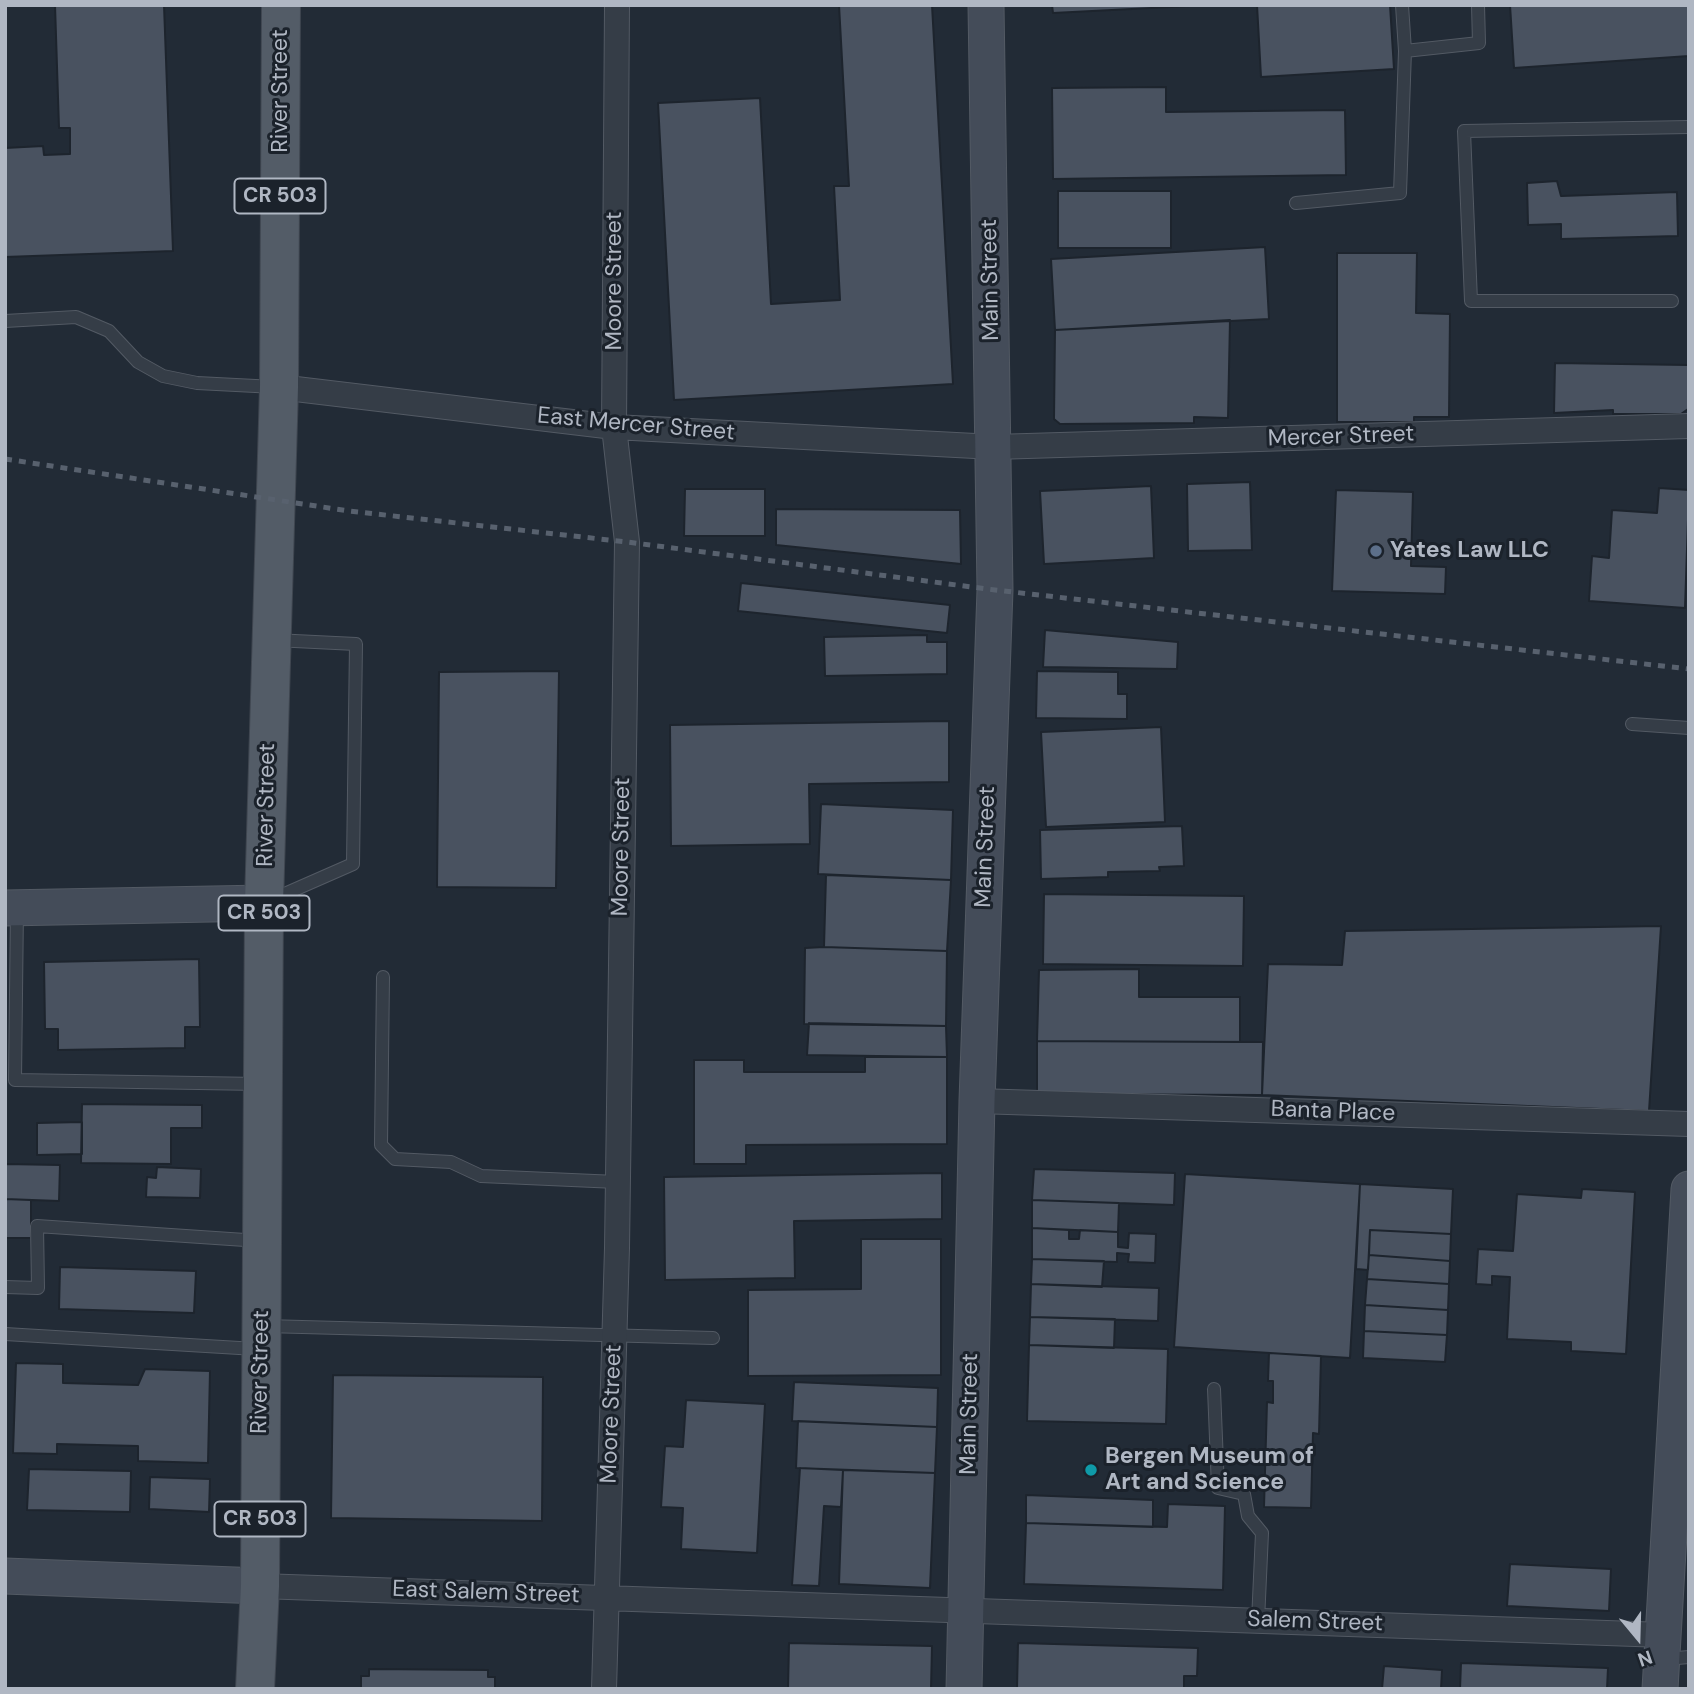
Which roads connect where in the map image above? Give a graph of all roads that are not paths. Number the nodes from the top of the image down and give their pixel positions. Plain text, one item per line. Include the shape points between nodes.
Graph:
1 (281, 5) edge
2 (617, 5) edge
3 (986, 5) edge
4 (1402, 5) edge
5 (1478, 5) edge
6 (1405, 51) junction
7 (1689, 127) edge
8 (1296, 203) dead end
9 (1672, 301) dead end
10 (5, 321) edge
11 (279, 387) junction
12 (1689, 426) edge
13 (614, 427) junction
14 (994, 447) junction
15 (271, 639) junction
16 (1632, 724) dead end
17 (1689, 728) edge
18 (264, 903) junction
19 (11, 908) edge
20 (383, 977) dead end
21 (263, 1084) junction
22 (977, 1101) junction
23 (1689, 1124) edge
24 (617, 1182) junction
25 (1689, 1189) edge
26 (263, 1241) junction
27 (5, 1287) edge
28 (5, 1334) edge
29 (614, 1337) junction
30 (261, 1338) junction
31 (713, 1338) dead end
32 (1683, 1377) edge
33 (1214, 1390) dead end
34 (5, 1576) edge
35 (260, 1586) junction
36 (609, 1597) junction
37 (966, 1610) junction
38 (1258, 1620) junction
39 (1669, 1660) edge
40 (255, 1689) edge
41 (604, 1689) edge
42 (964, 1689) edge

1 - 11 main road, River Street / CR 503
2 - 13 street, Moore Street
3 - 14 street, Main Street
4 - 6 lane
5 - 6 lane via 1479,43
6 - 8 lane via 1400,193
7 - 9 lane via 1464,131 1471,301
10 - 11 lane via 76,317 109,331 138,362 163,376 197,383
11 - 13 street, East Mercer Street
11 - 15 main road, River Street / CR 503
12 - 14 street, Mercer Street
13 - 14 street, East Mercer Street
13 - 24 street, Moore Street via 627,542
14 - 22 street, Main Street via 995,590
15 - 18 main road, River Street / CR 503
15 - 18 lane via 356,644 353,864
16 - 17 lane
18 - 19 street
18 - 21 main road, River Street / CR 503
19 - 21 lane via 15,1080
20 - 24 lane via 381,1145 395,1158 452,1162 481,1176
21 - 26 main road, River Street / CR 503
22 - 23 street, Banta Place
22 - 37 street, Main Street
24 - 29 street, Moore Street
25 - 32 street
26 - 27 lane via 37,1226 38,1288
26 - 30 main road, River Street / CR 503
28 - 30 lane
29 - 30 lane
29 - 31 lane
29 - 36 street, Moore Street
30 - 35 main road, River Street / CR 503
32 - 39 street
33 - 38 lane via 1218,1488 1244,1494 1248,1516 1262,1533
34 - 35 street, East Salem Street
35 - 36 street, East Salem Street
35 - 40 main road, River Street / CR 503
36 - 37 street, East Salem Street
36 - 41 street, Moore Street
37 - 38 street, Salem Street
37 - 42 street, Main Street
38 - 39 street, Salem Street

